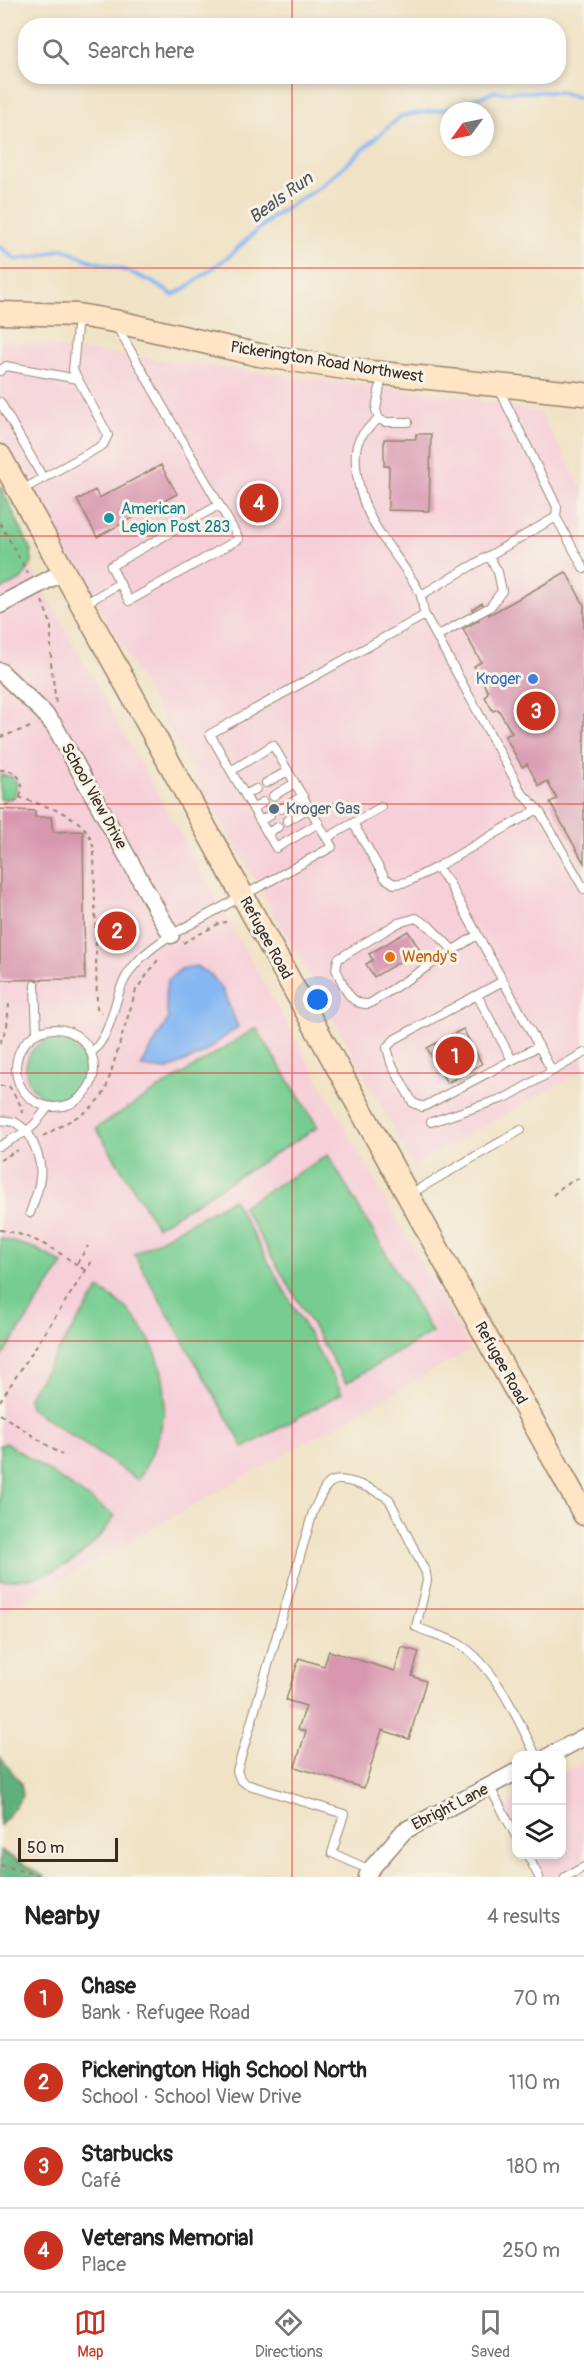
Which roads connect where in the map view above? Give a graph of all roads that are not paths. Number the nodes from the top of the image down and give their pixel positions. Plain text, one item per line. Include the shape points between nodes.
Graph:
1 (0, 313) edge
2 (78, 315) junction
3 (114, 321) junction
4 (0, 371) edge
5 (382, 373) junction
6 (78, 379) junction
7 (496, 385) junction
8 (584, 394) edge
9 (0, 402) edge
10 (379, 419) junction
11 (408, 422) dead end
12 (0, 456) edge
13 (43, 478) junction
14 (19, 491) junction
15 (219, 505) junction
16 (556, 517) junction
17 (489, 556) junction
18 (584, 569) edge
19 (63, 572) junction
20 (120, 583) junction
21 (421, 595) junction
22 (0, 605) edge
23 (82, 605) junction
24 (425, 615) junction
25 (437, 636) junction
26 (0, 671) edge
27 (231, 771) junction
28 (288, 771) junction
29 (266, 783) dead end
30 (295, 783) junction
31 (256, 789) dead end
32 (245, 795) junction
33 (273, 796) dead end
34 (303, 796) junction
35 (263, 802) dead end
36 (310, 807) junction
37 (381, 807) dead end
38 (253, 809) junction
39 (281, 809) dead end
40 (538, 809) junction
41 (270, 815) dead end
42 (260, 821) junction
43 (287, 821) dead end
44 (319, 823) junction
45 (353, 823) junction
46 (278, 827) dead end
47 (267, 833) junction
48 (327, 838) junction
49 (437, 867) junction
50 (584, 889) edge
51 (244, 897) junction
52 (477, 935) junction
53 (175, 940) junction
54 (452, 949) junction
55 (503, 981) junction
56 (35, 985) dead end
57 (477, 995) junction
58 (37, 1033) junction
59 (539, 1046) junction
60 (91, 1053) junction
61 (584, 1053) edge
62 (512, 1060) junction
63 (552, 1071) junction
64 (48, 1107) junction
65 (0, 1120) edge
66 (431, 1122) dead end
67 (521, 1130) dead end
68 (27, 1131) junction
69 (0, 1146) edge
70 (409, 1195) junction
71 (30, 1213) dead end
72 (584, 1514) edge
73 (584, 1737) edge
74 (534, 1751) edge
75 (557, 1751) edge
76 (512, 1774) edge
77 (489, 1786) junction
78 (512, 1829) edge
79 (530, 1859) edge
80 (584, 1867) edge
81 (368, 1874) edge
82 (539, 1877) edge
83 (566, 1877) edge

1 - 2 main road, Pickerington Road Northwest
2 - 3 main road, Pickerington Road Northwest
2 - 6 lane via 73,370
3 - 5 main road, Pickerington Road Northwest via 259,355
3 - 15 lane
4 - 6 lane via 6,366
5 - 7 main road, Pickerington Road Northwest
5 - 10 lane via 376,410
6 - 13 lane via 108,435 103,445
7 - 8 main road, Pickerington Road Northwest
7 - 16 lane via 557,507
9 - 13 lane
10 - 11 lane
10 - 21 lane via 363,431 356,443 360,496 369,517
12 - 14 main road, Refugee Road
13 - 14 lane
14 - 19 main road, Refugee Road
15 - 20 lane via 111,566
15 - 20 lane via 239,539 129,601
16 - 17 lane
16 - 18 lane
17 - 21 lane
17 - 25 lane via 502,591 497,600
19 - 22 street
19 - 23 main road, Refugee Road
20 - 23 lane
21 - 24 lane
23 - 51 main road, Refugee Road
24 - 25 lane
24 - 27 lane via 210,734
25 - 40 lane via 521,792
26 - 53 street, School View Drive via 47,717 62,738
27 - 28 lane via 273,745
27 - 32 lane
28 - 29 lane
28 - 30 lane
30 - 33 lane
30 - 34 lane
31 - 32 lane
32 - 38 lane
34 - 36 lane
34 - 39 lane
35 - 38 lane
36 - 43 lane
36 - 44 lane
37 - 45 lane
38 - 42 lane
40 - 49 lane
40 - 50 lane
41 - 42 lane
42 - 47 lane
44 - 47 lane via 276,848
44 - 48 lane
45 - 48 lane
45 - 49 lane via 385,878 394,884
46 - 47 lane
48 - 51 lane via 332,847
49 - 52 lane
51 - 53 lane
51 - 70 main road, Refugee Road
52 - 54 lane
52 - 55 lane
53 - 60 lane via 147,952 130,970 111,1023
54 - 54 lane via 416,918 398,922 338,959 336,969 352,1000 369,1004
55 - 57 lane
55 - 59 lane
56 - 58 lane
57 - 62 lane
57 - 62 lane via 395,1040 387,1047 391,1063 413,1103 423,1107
58 - 60 lane via 49,1029 68,1032 84,1042
58 - 64 lane via 19,1052 16,1077 30,1099
59 - 62 lane
59 - 63 lane
60 - 64 lane via 93,1079 87,1091 67,1106
61 - 63 lane
63 - 66 lane via 507,1097
64 - 68 lane
65 - 68 lane via 15,1122
67 - 70 lane
68 - 69 lane
68 - 71 lane via 40,1156 42,1173
70 - 72 main road, Refugee Road
73 - 75 street
74 - 81 lane via 486,1668 461,1645 416,1627 426,1573 389,1500 379,1492 341,1478 332,1481 322,1491 313,1512 237,1771 246,1784 344,1814 332,1853
76 - 77 street, Ebright Lane
77 - 78 lane
77 - 81 street, Ebright Lane via 404,1831
79 - 82 lane
80 - 83 lane

